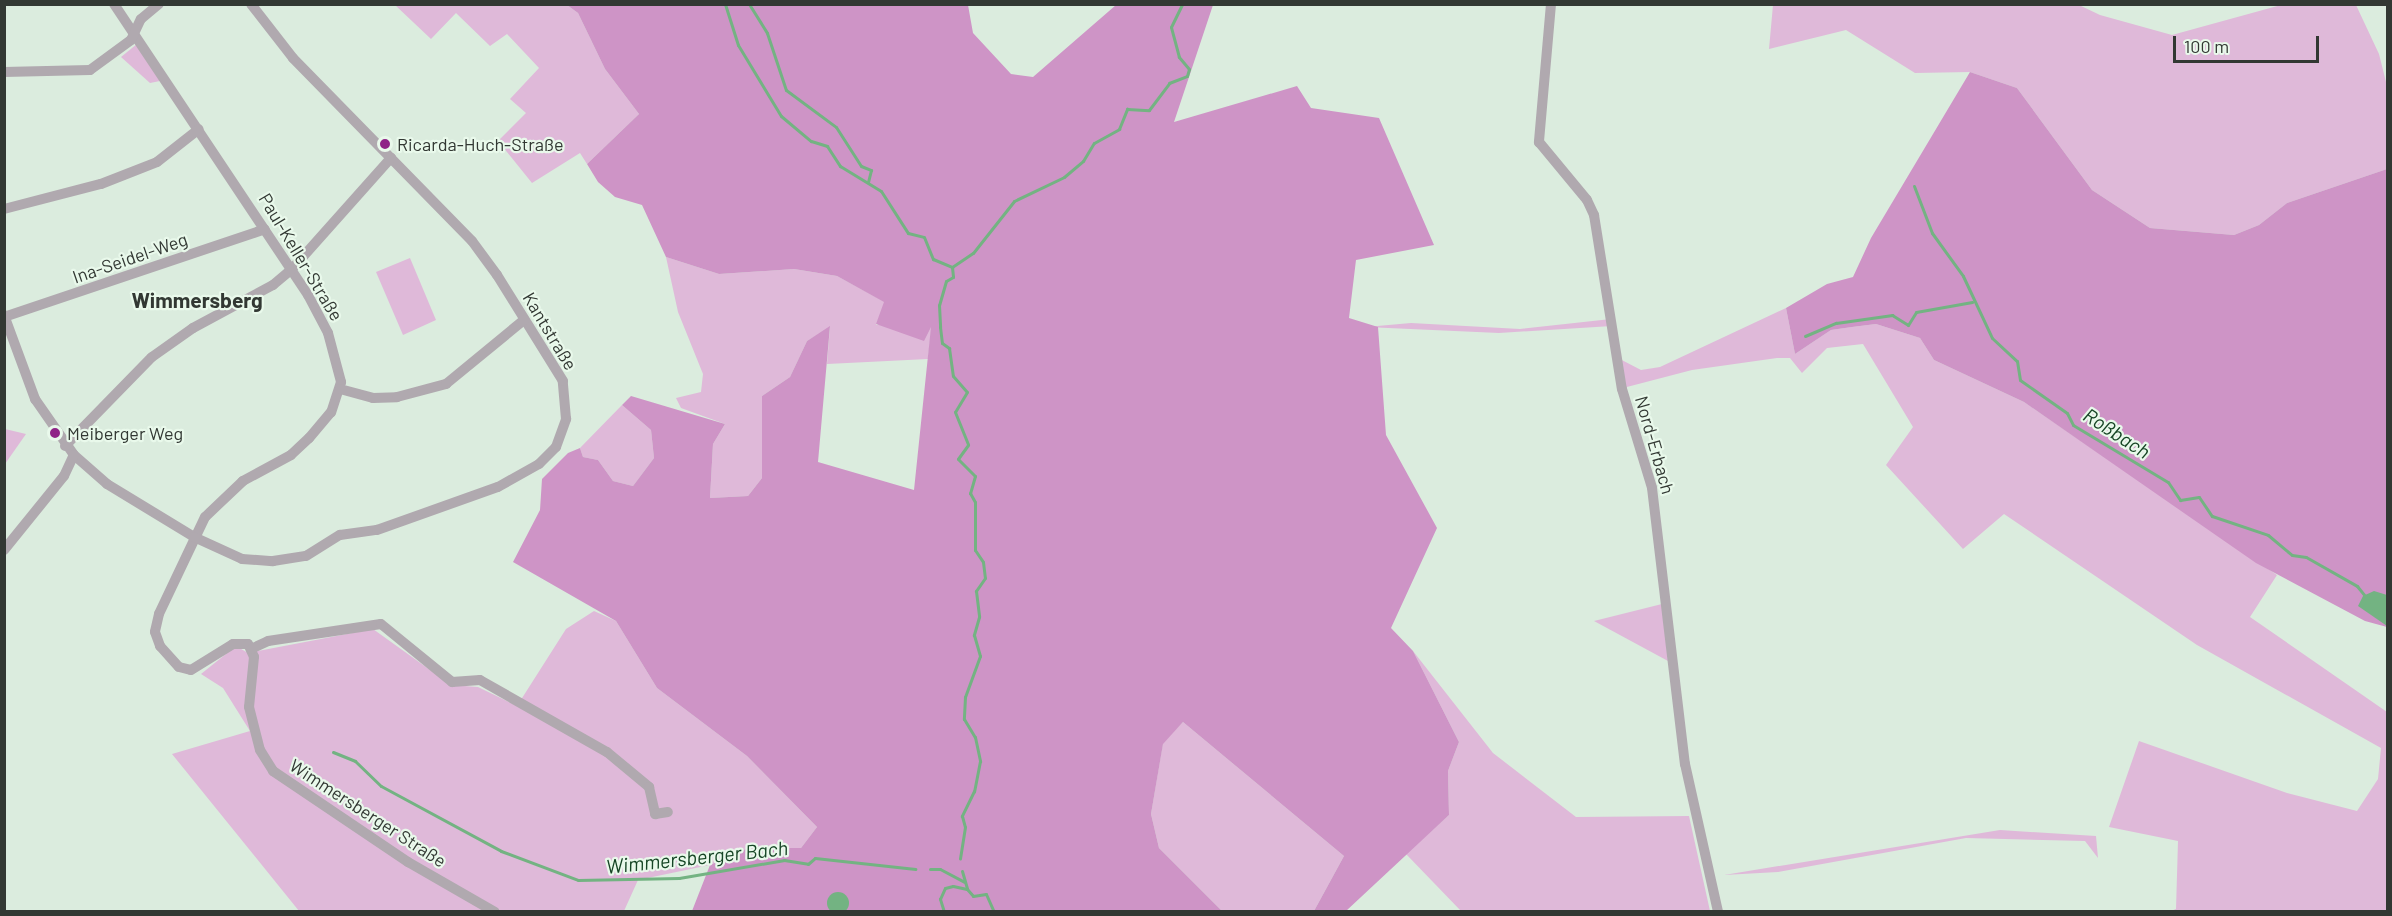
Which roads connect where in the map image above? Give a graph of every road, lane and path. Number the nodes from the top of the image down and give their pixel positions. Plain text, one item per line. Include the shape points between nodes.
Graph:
1 (114, 4) edge
2 (159, 4) edge
3 (250, 4) edge
4 (1551, 4) edge
5 (135, 32) junction
6 (4, 72) edge
7 (199, 129) junction
8 (392, 158) junction
9 (4, 209) edge
10 (265, 229) junction
11 (292, 269) junction
12 (5, 316) edge
13 (524, 320) junction
14 (340, 389) junction
15 (65, 446) junction
16 (74, 455) junction
17 (194, 537) junction
18 (4, 550) edge
19 (250, 649) junction
20 (668, 812) dead end
21 (495, 912) edge
22 (1718, 912) edge

1 - 5 street, Paul-Keller-Straße
2 - 5 street via 141,19
3 - 8 street, Kantstraße via 293,58
4 - 22 street, Nord-Erbach via 1539,142 1587,200 1594,215 1622,389 1652,488 1685,764
5 - 6 street via 121,49 90,70
5 - 7 street, Paul-Keller-Straße
7 - 9 street via 158,162 101,184
7 - 10 street, Paul-Keller-Straße
8 - 11 street
8 - 13 street, Kantstraße via 472,241
10 - 11 street, Paul-Keller-Straße
10 - 12 street, Ina-Seidel-Weg
11 - 14 street, Paul-Keller-Straße via 328,333 338,363
11 - 15 street via 273,285 193,328 152,357
12 - 15 street via 35,399
13 - 14 street via 446,384 381,398
13 - 17 street, Kantstraße via 554,363 567,401 559,441 539,464 498,488 377,530 340,535 306,556 288,560 242,559
14 - 17 street via 331,412 309,438 223,497
15 - 16 street
16 - 17 street via 107,484
16 - 18 street via 64,476
17 - 19 street via 159,614 155,632 160,646 179,667 191,670 233,644 243,642
19 - 20 street via 268,641 381,624 452,682 480,680 607,752 649,787 656,814
19 - 21 street, Wimmersberger Straße via 254,668 249,707 260,750 273,771 408,862

